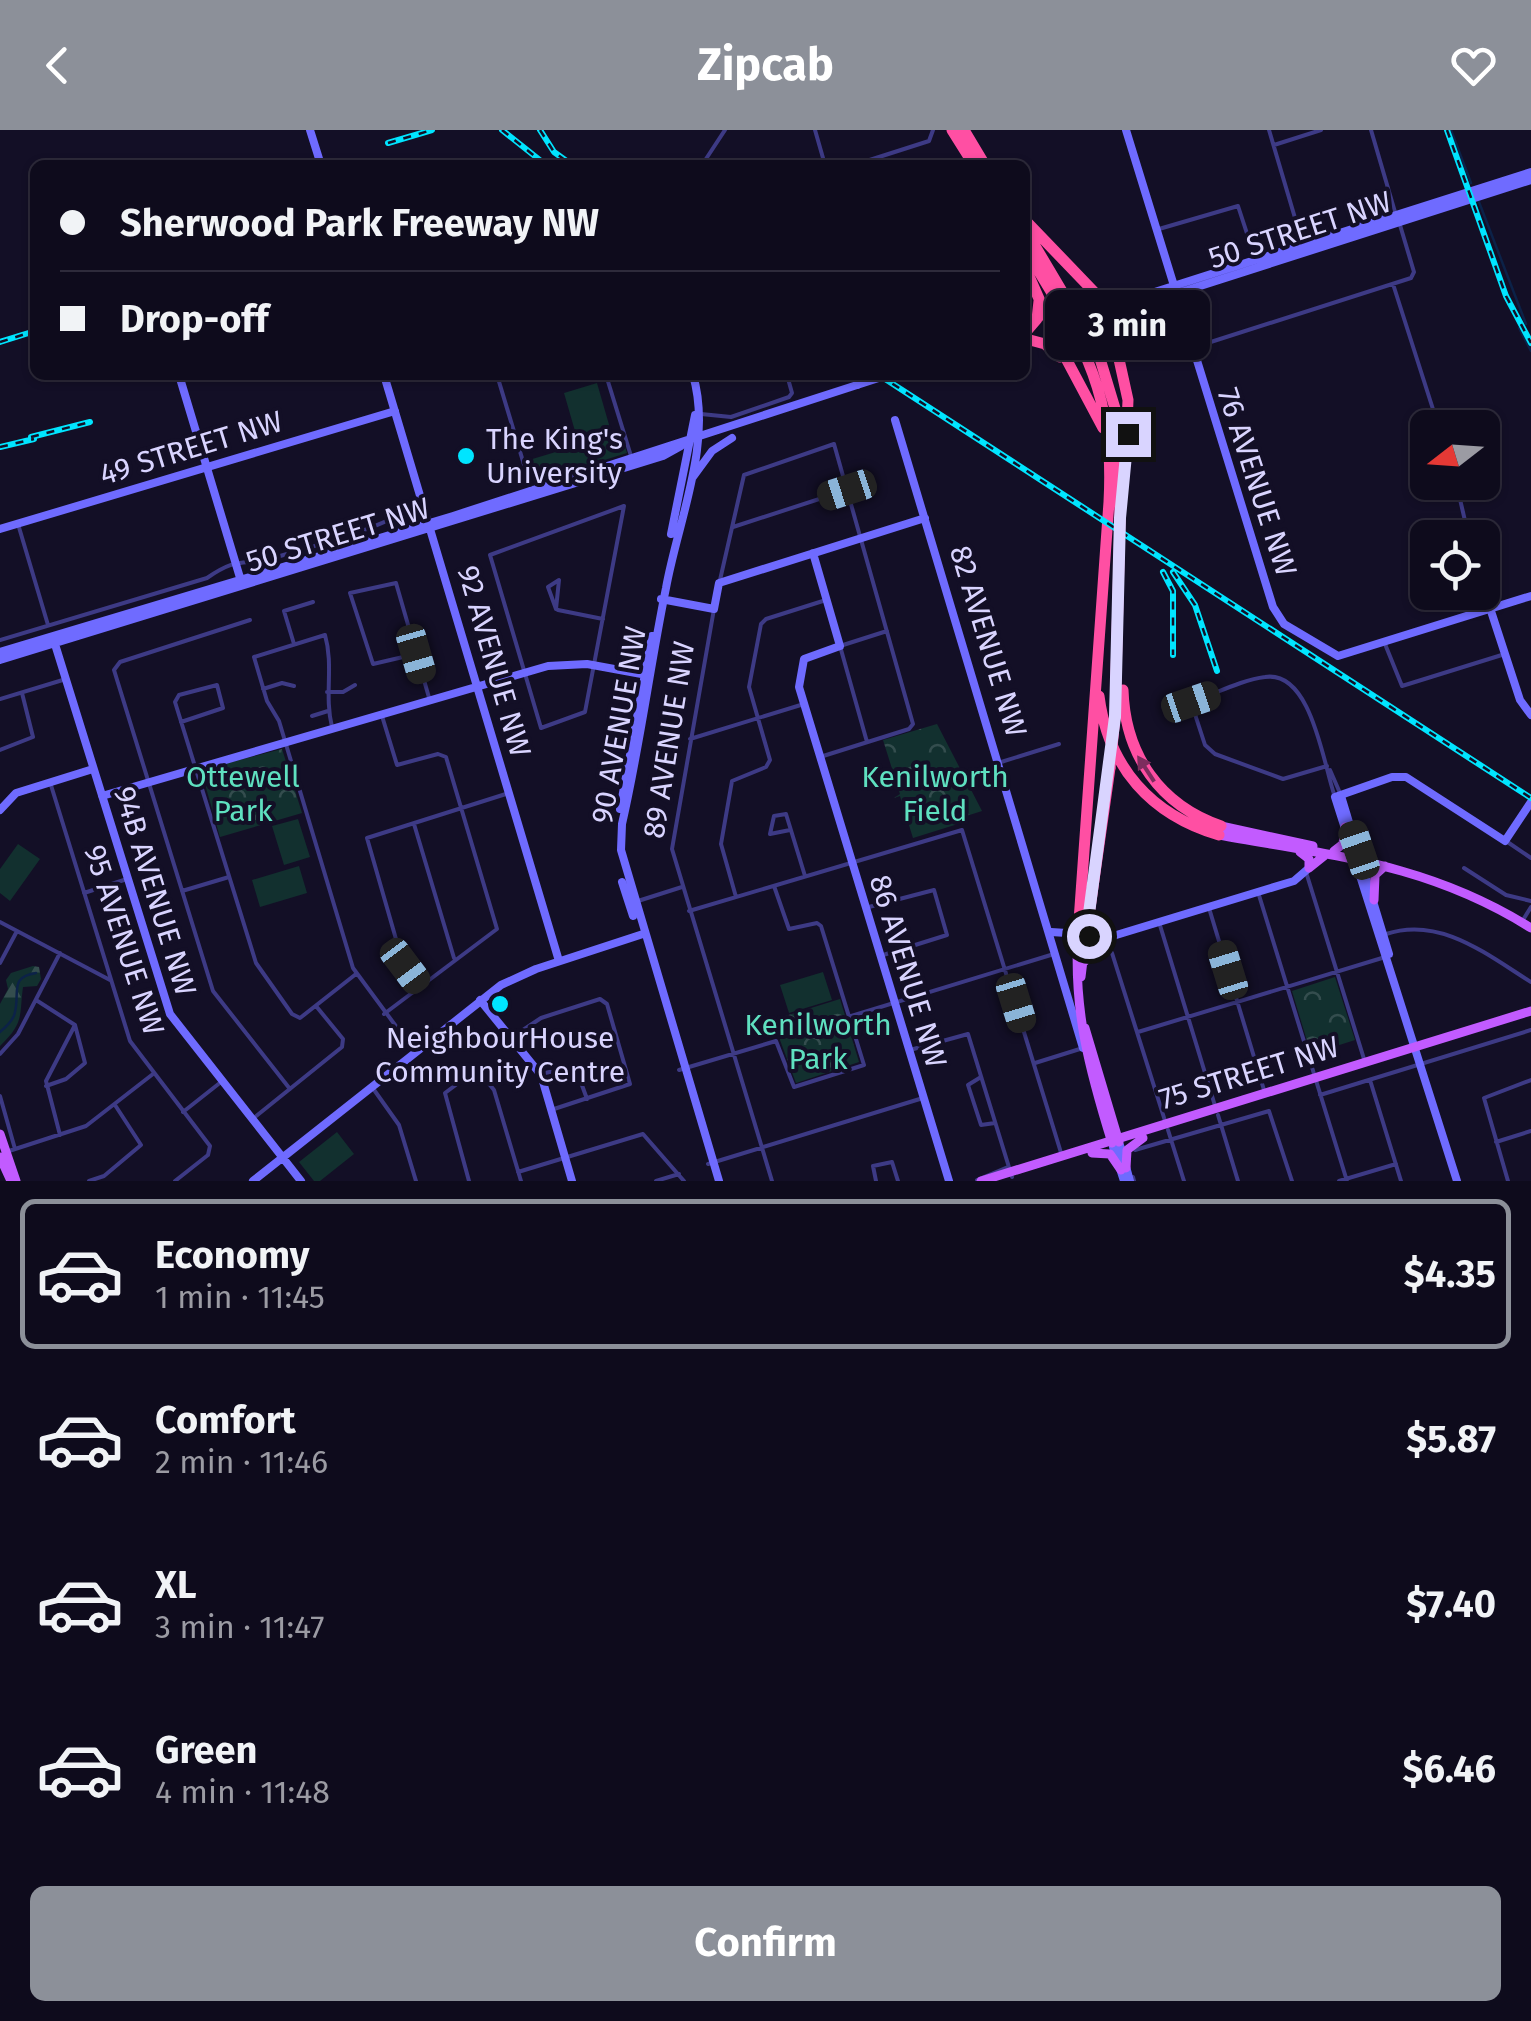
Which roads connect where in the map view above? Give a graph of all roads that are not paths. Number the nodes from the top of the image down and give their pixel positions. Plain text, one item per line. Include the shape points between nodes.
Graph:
1 (310, 130) edge
2 (725, 130) edge
3 (815, 130) edge
4 (952, 130) edge
5 (964, 130) edge
6 (1126, 130) edge
7 (1269, 130) edge
8 (1321, 130) edge
9 (1371, 130) edge
10 (933, 133) edge
11 (1274, 145) junction
12 (319, 160) edge
13 (705, 160) edge
14 (824, 160) edge
15 (870, 160) edge
16 (971, 160) edge
17 (983, 160) edge
18 (1531, 172) edge
19 (1531, 180) edge
20 (1397, 218) junction
21 (1030, 225) edge
22 (1155, 230) junction
23 (1030, 238) edge
24 (1304, 248) junction
25 (1030, 257) edge
26 (1257, 263) junction
27 (1165, 266) junction
28 (1076, 276) junction
29 (1200, 278) junction
30 (1030, 279) edge
31 (1393, 284) junction
32 (1190, 289) junction
33 (1172, 291) junction
34 (1038, 297) junction
35 (1147, 299) junction
36 (1120, 307) junction
37 (1180, 315) junction
38 (1094, 316) junction
39 (1057, 328) junction
40 (1030, 332) edge
41 (1030, 337) edge
42 (1030, 339) edge
43 (1191, 348) junction
44 (1073, 372) junction
45 (1125, 378) junction
46 (181, 380) edge
47 (385, 380) edge
48 (499, 380) edge
49 (608, 380) edge
50 (695, 380) edge
51 (788, 380) edge
52 (874, 380) edge
53 (1433, 410) edge
54 (394, 411) junction
55 (697, 414) junction
56 (895, 420) dead end
57 (732, 438) dead end
58 (690, 441) junction
59 (663, 456) junction
60 (633, 462) junction
61 (208, 466) junction
62 (682, 469) junction
63 (691, 481) junction
64 (847, 490) junction
65 (533, 494) junction
66 (1109, 502) junction
67 (424, 504) junction
68 (610, 511) junction
69 (453, 516) junction
70 (925, 518) junction
71 (1120, 518) junction
72 (621, 521) junction
73 (18, 523) junction
74 (430, 526) junction
75 (0, 528) edge
76 (731, 528) junction
77 (860, 538) junction
78 (813, 553) junction
79 (235, 560) junction
80 (1119, 572) junction
81 (242, 583) junction
82 (719, 583) junction
83 (1531, 596) edge
84 (661, 599) junction
85 (826, 600) junction
86 (312, 602) dead end
87 (1500, 605) edge
88 (556, 609) junction
89 (714, 609) junction
90 (1484, 610) edge
91 (1491, 610) edge
92 (602, 619) junction
93 (250, 620) dead end
94 (48, 625) junction
95 (887, 631) junction
96 (0, 640) edge
97 (54, 640) junction
98 (1384, 642) junction
99 (294, 644) junction
100 (840, 646) junction
101 (1099, 647) junction
102 (37, 648) junction
103 (58, 654) junction
104 (416, 654) junction
105 (1505, 654) junction
106 (0, 656) edge
107 (594, 664) junction
108 (524, 674) junction
109 (648, 675) junction
110 (66, 679) junction
111 (355, 684) dead end
112 (294, 686) dead end
113 (478, 687) junction
114 (263, 689) junction
115 (22, 692) junction
116 (327, 692) junction
117 (0, 698) edge
118 (430, 702) junction
119 (804, 704) junction
120 (328, 711) junction
121 (1531, 715) edge
122 (312, 716) dead end
123 (382, 716) junction
124 (757, 718) junction
125 (181, 722) junction
126 (333, 730) junction
127 (690, 739) junction
128 (867, 742) junction
129 (286, 744) junction
130 (1059, 744) dead end
131 (0, 750) edge
132 (820, 757) junction
133 (998, 762) junction
134 (1327, 766) junction
135 (195, 768) junction
136 (94, 769) junction
137 (50, 782) junction
138 (148, 782) junction
139 (509, 793) junction
140 (11, 796) junction
141 (102, 796) junction
142 (0, 797) edge
143 (1338, 797) junction
144 (1531, 802) edge
145 (462, 808) junction
146 (0, 810) edge
147 (414, 822) junction
148 (1345, 827) junction
149 (790, 830) junction
150 (1220, 830) junction
151 (1505, 841) junction
152 (1297, 850) junction
153 (1330, 853) junction
154 (1359, 858) junction
155 (1531, 858) edge
156 (850, 861) junction
157 (1385, 866) junction
158 (1464, 868) dead end
159 (1308, 870) junction
160 (805, 876) junction
161 (229, 877) junction
162 (128, 879) junction
163 (774, 886) junction
164 (682, 887) junction
165 (182, 891) junction
166 (1258, 892) junction
167 (84, 893) junction
168 (736, 897) junction
169 (1374, 900) junction
170 (631, 903) junction
171 (1209, 907) junction
172 (865, 908) junction
173 (690, 912) junction
174 (1528, 916) edge
175 (0, 922) edge
176 (1159, 922) junction
177 (17, 931) junction
178 (1051, 932) junction
179 (641, 935) junction
180 (1382, 935) junction
181 (1082, 936) junction
182 (1103, 937) junction
183 (1057, 953) junction
184 (1112, 953) dead end
185 (60, 954) junction
186 (880, 956) junction
187 (1388, 956) junction
188 (454, 958) junction
189 (559, 961) junction
190 (0, 963) edge
191 (1082, 968) junction
192 (1005, 969) junction
193 (1337, 972) junction
194 (356, 974) junction
195 (110, 980) junction
196 (1531, 982) edge
197 (419, 986) junction
198 (1287, 987) junction
199 (36, 1000) junction
200 (480, 1000) junction
201 (1238, 1002) junction
202 (894, 1003) junction
203 (316, 1006) junction
204 (384, 1014) junction
205 (1531, 1014) edge
206 (848, 1017) junction
207 (1188, 1017) junction
208 (75, 1025) junction
209 (1531, 1030) edge
210 (1138, 1032) junction
211 (511, 1038) junction
212 (1083, 1048) junction
213 (908, 1050) junction
214 (415, 1052) junction
215 (732, 1053) junction
216 (0, 1054) edge
217 (1419, 1055) junction
218 (1034, 1064) junction
219 (1365, 1064) junction
220 (682, 1069) junction
221 (153, 1074) junction
222 (541, 1075) junction
223 (982, 1077) junction
224 (1370, 1080) junction
225 (1531, 1080) edge
226 (221, 1082) junction
227 (46, 1086) junction
228 (372, 1086) junction
229 (1318, 1086) junction
230 (290, 1089) junction
231 (1266, 1094) junction
232 (0, 1096) edge
233 (923, 1098) junction
234 (587, 1099) junction
235 (114, 1104) junction
236 (551, 1110) junction
237 (183, 1112) junction
238 (1218, 1116) junction
239 (251, 1120) junction
240 (995, 1122) junction
241 (1531, 1131) edge
242 (1169, 1132) junction
243 (0, 1135) edge
244 (60, 1136) junction
245 (1143, 1138) junction
246 (1496, 1142) junction
247 (1116, 1143) junction
248 (762, 1148) junction
249 (1135, 1150) dead end
250 (6, 1153) edge
251 (1092, 1153) junction
252 (1062, 1156) junction
253 (565, 1157) junction
254 (282, 1158) junction
255 (711, 1163) junction
256 (1396, 1164) junction
257 (518, 1172) junction
258 (1010, 1172) junction
259 (679, 1174) junction
260 (1127, 1177) edge
261 (1346, 1180) edge
262 (14, 1181) edge
263 (90, 1181) edge
264 (176, 1181) edge
265 (253, 1181) edge
266 (301, 1181) edge
267 (416, 1181) edge
268 (469, 1181) edge
269 (521, 1181) edge
270 (572, 1181) edge
271 (656, 1181) edge
272 (684, 1181) edge
273 (716, 1181) edge
274 (772, 1181) edge
275 (876, 1181) edge
276 (898, 1181) edge
277 (948, 1181) edge
278 (979, 1181) edge
279 (1000, 1181) edge
280 (1184, 1181) edge
281 (1238, 1181) edge
282 (1292, 1181) edge
283 (1339, 1181) edge
284 (1401, 1181) edge
285 (1457, 1181) edge
286 (1508, 1181) edge

1 - 12 street
2 - 13 street
3 - 14 street
4 - 16 highway
5 - 17 highway
6 - 22 street, 76 AVENUE NW
7 - 11 street
8 - 11 street
9 - 20 street
10 - 15 street via 929,142
11 - 24 street
18 - 20 street, 50 STREET NW
19 - 20 street, 50 STREET NW
20 - 24 street, 50 STREET NW
20 - 31 street via 1414,275
21 - 28 highway
22 - 26 street via 1238,206
22 - 27 street, 76 AVENUE NW
23 - 71 highway via 1088,332 1109,381 1120,446
24 - 26 street, 50 STREET NW
25 - 66 highway via 1078,336 1100,388 1109,432
26 - 29 street, 50 STREET NW
26 - 32 street, 50 STREET NW
27 - 29 street via 1177,276
27 - 33 street, 76 AVENUE NW
27 - 35 street
28 - 36 highway
28 - 38 highway
29 - 33 street, 50 STREET NW
30 - 34 highway
31 - 43 street
31 - 53 street
32 - 33 street, 50 STREET NW
32 - 37 street
33 - 35 street, 50 STREET NW
33 - 37 street, 76 AVENUE NW
34 - 39 highway
34 - 40 highway via 1040,314
35 - 36 street, 50 STREET NW
35 - 37 street
36 - 38 street, 50 STREET NW
36 - 45 highway via 1111,327
37 - 43 street, 76 AVENUE NW
38 - 39 street, 50 STREET NW, bridge
38 - 45 highway
39 - 41 street, 50 STREET NW
39 - 44 highway
42 - 44 highway via 1052,349
43 - 98 street, 76 AVENUE NW via 1278,617 1334,656
44 - 66 highway via 1104,432
45 - 71 highway
46 - 61 street
47 - 54 street, 92 AVENUE NW
48 - 65 street
49 - 60 street
50 - 55 street, 90 AVENUE NW
51 - 55 street via 792,393 781,400 726,418
52 - 58 street, 50 STREET NW, bridge
54 - 61 street, 49 STREET NW
54 - 67 street, 92 AVENUE NW
55 - 58 street, 90 AVENUE NW
56 - 70 street, 82 AVENUE NW
57 - 63 street
58 - 59 street, 50 STREET NW
58 - 60 street, 50 STREET NW
58 - 62 street, 90 AVENUE NW
58 - 63 street, 90 AVENUE NW
59 - 60 street, 50 STREET NW
59 - 62 street via 679,458
60 - 65 street, 50 STREET NW
61 - 73 street, 49 STREET NW
61 - 79 street
62 - 84 street, 90 AVENUE NW
63 - 84 street, 90 AVENUE NW
64 - 76 street
64 - 76 street, 89 AVENUE NW via 834,444 744,474
64 - 77 street
65 - 69 street, 50 STREET NW
65 - 74 street, 50 STREET NW
66 - 101 highway
67 - 69 street via 434,516
67 - 74 street, 92 AVENUE NW
67 - 79 street, 50 STREET NW via 397,521 266,560
68 - 72 street
68 - 72 street via 624,506
68 - 108 street via 492,551
69 - 74 street, 50 STREET NW
70 - 77 street
70 - 133 street, 82 AVENUE NW
71 - 80 highway
72 - 92 street
73 - 75 street, 49 STREET NW
73 - 94 street
74 - 81 street, 50 STREET NW
74 - 113 street, 92 AVENUE NW
76 - 82 street, 89 AVENUE NW
77 - 78 street
77 - 95 street
78 - 82 street
78 - 85 street
79 - 81 street
79 - 94 street, 50 STREET NW via 207,578
150 -> 80 highway via 1171,799 1132,745 1123,698
80 - 181 highway, bridge via 1110,768
81 - 97 street, 50 STREET NW
82 - 89 street, 89 AVENUE NW
83 - 87 street
84 - 89 street
84 - 109 street, 90 AVENUE NW
85 - 100 street
85 - 124 street via 762,621 749,688
86 - 99 street via 284,611
88 - 88 street via 561,586 559,580 548,587
88 - 92 street
89 - 127 street, 89 AVENUE NW
90 - 98 street
91 - 105 street
92 - 107 street
93 - 138 street via 115,665
94 - 96 street, 50 STREET NW
95 - 100 street
95 - 128 street via 912,726
97 - 102 street, 50 STREET NW
97 - 103 street, 94B AVENUE NW
97 - 106 street, 50 STREET NW
98 - 105 street via 1400,686
99 - 114 street via 254,657
99 - 116 street via 325,635 331,657
100 - 119 street, 86 AVENUE NW via 804,659
100 - 128 street
101 - 150 highway via 1101,710 1117,759 1153,803 1190,825
101 - 181 highway
102 - 103 street
102 - 106 street, 50 STREET NW
103 - 110 street, 94B AVENUE NW
104 - 104 street via 395,582 350,593 372,662
104 - 118 street
105 - 121 street
107 - 108 street
107 - 108 street via 583,715 544,728
107 - 109 street
108 - 113 street
109 - 170 street, 90 AVENUE NW via 616,832 617,861
110 - 115 street
110 - 136 street, 94B AVENUE NW
111 - 116 street
112 - 114 street
113 - 118 street
113 - 139 street, 92 AVENUE NW
114 - 129 street
115 - 117 street
115 - 131 street via 34,737
116 - 120 street
118 - 123 street
119 - 124 street
119 - 132 street, 86 AVENUE NW
120 - 122 street
120 - 126 street
123 - 126 street
123 - 145 street via 397,765 444,755
124 - 127 street
124 - 168 street via 770,764 734,778 721,844
125 - 125 street via 175,697 216,684 223,708
125 - 135 street
126 - 129 street
127 - 164 street, 89 AVENUE NW via 673,831
128 - 132 street
129 - 135 street
129 - 194 street
130 - 133 street
132 - 156 street, 86 AVENUE NW
133 - 178 street, 82 AVENUE NW
134 - 134 street via 1302,696 1284,678 1266,676 1191,702 1212,752 1283,780
134 - 143 street
135 - 138 street
135 - 161 street
136 - 137 street
136 - 141 street, 94B AVENUE NW
137 - 140 street
137 - 167 street, 95 AVENUE NW
138 - 141 street
138 - 165 street
139 - 145 street
139 - 189 street, 92 AVENUE NW
140 - 142 street
140 - 146 street
141 - 162 street, 94B AVENUE NW
143 - 148 street
143 - 151 street via 1406,778
143 - 154 street
144 - 151 street
145 - 147 street
145 - 188 street via 497,930
147 - 188 street
147 - 197 street via 367,838 402,960
148 - 153 main road via 1343,844
148 - 154 street
149 - 149 street via 786,814 776,814 770,834
149 - 160 street
150 - 152 main road
150 - 153 main road
151 - 155 street
152 - 153 main road
152 - 159 main road via 1308,858
153 - 154 main road
153 - 159 main road
154 - 157 main road
154 - 169 street
154 - 174 main road via 1447,876
154 - 180 street
156 - 160 street
156 - 172 street, 86 AVENUE NW
156 - 192 street via 960,829
157 - 169 main road via 1375,875
157 - 174 main road
158 - 174 street
159 - 166 street
159 - 193 street
160 - 163 street
161 - 165 street
161 - 203 street via 258,967 298,1018
162 - 167 street
162 - 226 street, 94B AVENUE NW via 170,1014
163 - 168 street
163 - 206 street via 789,929 819,924
164 - 170 street
164 - 173 street, 89 AVENUE NW
165 - 230 street via 216,996
166 - 171 street
166 - 198 street
167 - 195 street, 95 AVENUE NW
168 - 173 street
169 - 180 street
170 - 179 street, 90 AVENUE NW
171 - 176 street
171 - 201 street
172 - 186 street, 86 AVENUE NW
172 - 186 street via 932,888 947,935
173 - 215 street, 89 AVENUE NW
175 - 177 street
176 - 182 street
176 - 207 street
177 - 185 street
177 - 190 street
178 - 181 street
178 - 183 street, 82 AVENUE NW
179 - 189 street
179 - 220 street, 90 AVENUE NW
180 - 187 street
180 - 196 street via 1413,926 1445,934
181 - 182 street
181 - 191 main road, 82 AVENUE NW
181 - 212 main road, 82 AVENUE NW via 1076,994
182 - 191 main road
183 - 192 street
183 - 212 street, 82 AVENUE NW
184 - 210 street
185 - 195 street
185 - 199 street
186 - 202 street, 86 AVENUE NW
187 - 193 street
187 - 217 street
188 - 197 street
189 - 200 street
191 - 247 main road, 82 AVENUE NW via 1086,1034
192 - 202 street
192 - 218 street
193 - 198 street
193 - 219 street
194 - 203 street
194 - 204 street
195 - 221 street, 95 AVENUE NW via 130,1041
197 - 204 street
198 - 201 street
198 - 229 street
199 - 208 street
199 - 216 street
200 - 211 street
200 - 214 street
201 - 207 street
201 - 231 street
202 - 206 street
202 - 213 street, 86 AVENUE NW
203 - 230 street via 344,1044
204 - 214 street
205 - 217 main road, 75 STREET NW
206 - 215 street via 864,1065 794,1087 776,1041
207 - 210 street
207 - 238 street
208 - 227 street
208 - 227 street via 85,1063
209 - 217 street, 75 STREET NW
210 - 242 street
211 - 222 street
211 - 234 street via 542,1018 604,1000 630,1084
212 - 218 street
212 - 247 main road, 82 AVENUE NW
213 - 223 street via 966,1033
213 - 233 street, 86 AVENUE NW
214 - 228 street
215 - 220 street
215 - 248 street, 89 AVENUE NW
217 - 219 main road, 75 STREET NW
217 - 224 street, 75 STREET NW
217 - 229 main road, 75 STREET NW
217 - 285 street
218 - 252 street
219 - 229 main road, 75 STREET NW
220 - 255 street, 90 AVENUE NW
221 - 235 street
221 - 237 street, 95 AVENUE NW
222 - 234 street via 575,1066
222 - 236 street
223 - 240 street
223 - 240 street via 968,1085 981,1125
224 - 229 street, 75 STREET NW
224 - 256 street
225 - 246 street via 1485,1097
226 - 237 street
226 - 239 street, 94B AVENUE NW
227 - 244 street
228 - 254 street
228 - 267 street via 399,1124
229 - 231 main road, 75 STREET NW
229 - 238 main road, 75 STREET NW
229 - 261 street
230 - 239 street
231 - 238 main road, 75 STREET NW
232 - 250 street
233 - 248 street
233 - 277 street, 86 AVENUE NW
234 - 236 street
235 - 244 street
235 - 263 street via 142,1142
236 - 253 street
237 - 264 street, 95 AVENUE NW via 210,1150
238 - 242 main road, 75 STREET NW
238 - 281 street
238 - 282 street, 75 STREET NW via 1270,1111
239 - 254 street, 94B AVENUE NW
240 - 258 street
241 - 246 street
242 - 245 main road, 75 STREET NW
242 - 247 main road, 75 STREET NW
242 - 249 street, 75 STREET NW
242 - 280 street
243 - 250 main road
244 - 250 street
245 - 247 main road, 75 STREET NW
245 - 260 main road via 1128,1148
246 - 286 street
247 - 251 main road, 75 STREET NW
247 - 252 main road, 75 STREET NW
247 - 260 street, 82 AVENUE NW
248 - 255 street
248 - 274 street, 89 AVENUE NW
250 - 262 main road
251 - 258 main road, 75 STREET NW
251 - 260 main road via 1113,1156
252 - 258 main road, 75 STREET NW
253 - 257 street
253 - 259 street via 646,1135
253 - 270 street
254 - 265 street
254 - 266 street, 94B AVENUE NW
255 - 273 street, 90 AVENUE NW
256 - 261 street
256 - 284 street
257 - 268 street via 494,1090 477,1069 444,1093
257 - 269 street
258 - 278 main road, 75 STREET NW
258 - 279 main road, 75 STREET NW
259 - 271 street
259 - 272 street
261 - 283 street
275 - 276 street via 873,1166 886,1160

